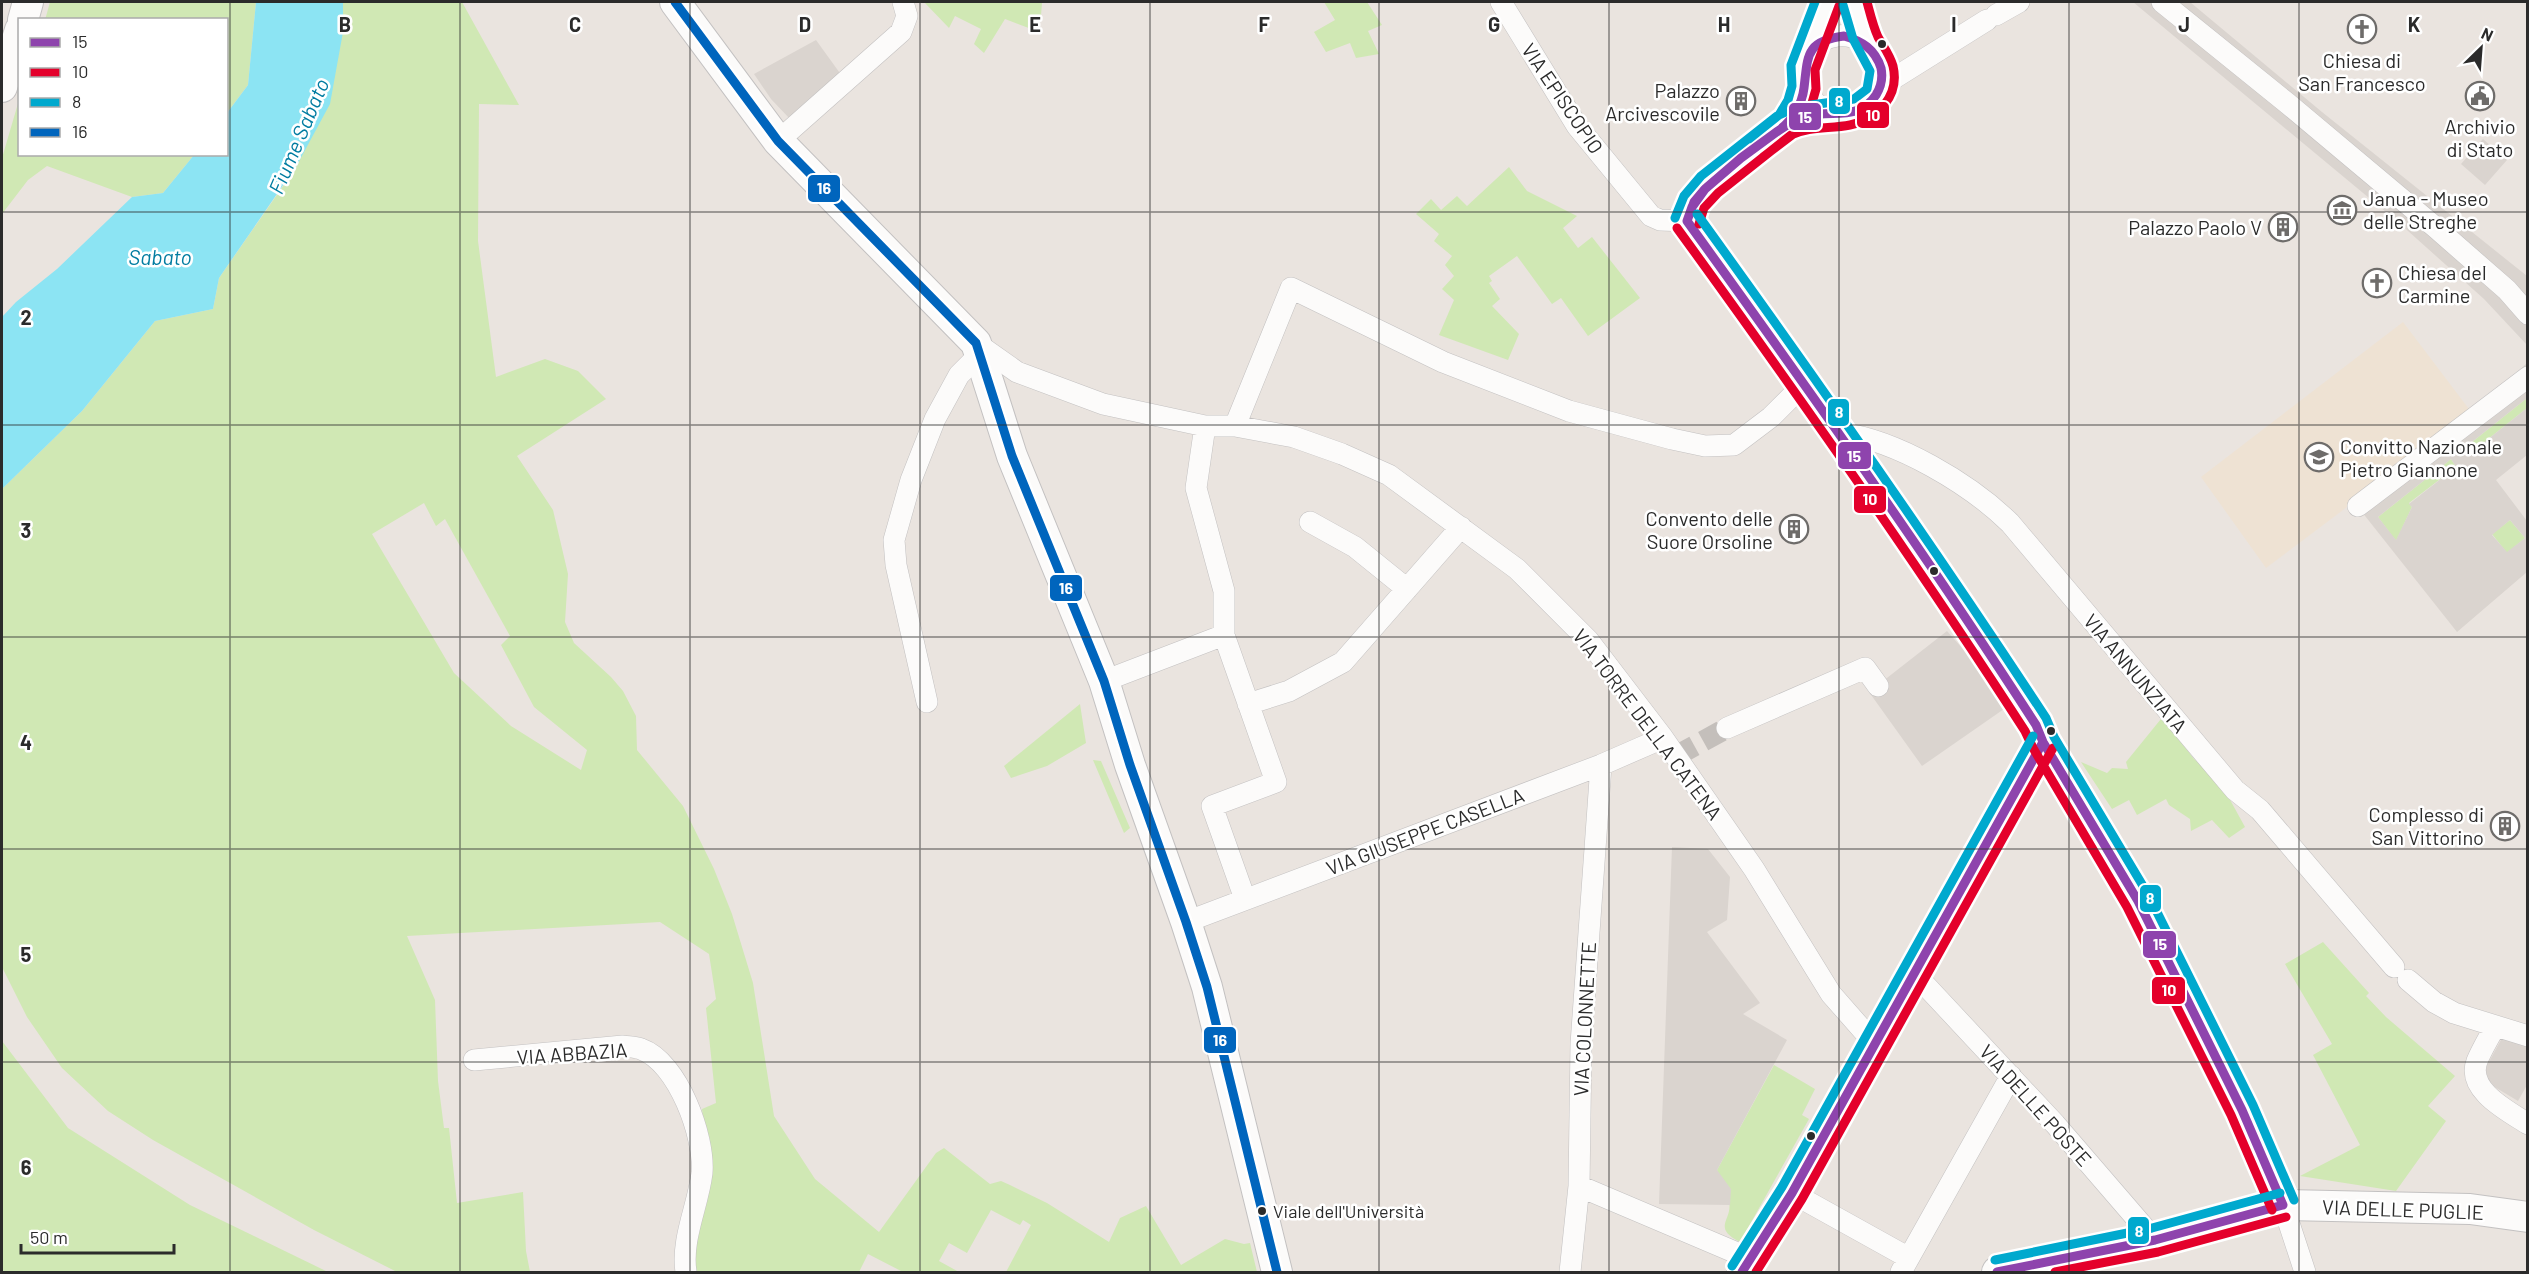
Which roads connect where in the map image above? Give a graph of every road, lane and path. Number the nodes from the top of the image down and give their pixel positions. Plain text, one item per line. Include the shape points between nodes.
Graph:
1 (28, 2) edge
2 (675, 2) edge
3 (903, 2) edge
4 (1503, 2) edge
5 (1828, 2) edge
6 (1855, 2) edge
7 (2019, 2) edge
8 (2162, 2) edge
9 (24, 18) edge
10 (18, 36) edge
11 (1869, 46) junction
12 (1812, 49) junction
13 (2, 87) edge
14 (1804, 87) junction
15 (1880, 87) junction
16 (1833, 114) junction
17 (1788, 123) junction
18 (778, 141) junction
19 (1687, 221) junction
20 (2528, 314) edge
21 (978, 349) junction
22 (2528, 377) edge
23 (1805, 383) junction
24 (1205, 426) junction
25 (1235, 426) junction
26 (1840, 433) junction
27 (2358, 506) dead end
28 (1310, 522) dead end
29 (1461, 527) junction
30 (1407, 588) junction
31 (1224, 635) junction
32 (1104, 681) junction
33 (1878, 686) dead end
34 (927, 702) dead end
35 (1248, 704) junction
36 (1726, 728) tunnel mouth
37 (1663, 738) junction
38 (2043, 742) junction
39 (1601, 765) junction
40 (1245, 899) junction
41 (1186, 921) junction
42 (1914, 973) junction
43 (2495, 1026) junction
44 (2528, 1036) edge
45 (1875, 1044) junction
46 (474, 1060) dead end
47 (2011, 1076) junction
48 (2528, 1124) edge
49 (1579, 1186) junction
50 (1792, 1192) junction
51 (2283, 1205) junction
52 (2528, 1217) edge
53 (2155, 1240) junction
54 (1905, 1265) edge
55 (1748, 1268) edge
56 (686, 1272) edge
57 (1276, 1272) edge
58 (1570, 1272) edge
59 (1997, 1272) edge
60 (2305, 1272) edge

1 - 9 street
2 - 18 street, VIA TORRE DELLA CATENA
3 - 18 street via 907,15 901,32
4 - 19 street, VIA EPISCOPIO via 1577,126 1651,216
5 - 12 street
6 - 11 street
7 - 15 street
8 - 20 street via 2435,227
10 - 13 street
11 - 12 street via 1850,36 1839,36
11 - 15 street via 1882,68
12 - 14 street via 1803,68
14 - 16 street via 1814,104
14 - 17 street
15 - 16 street via 1877,96 1862,110
16 - 17 street via 1809,115
17 - 19 street via 1712,182 1695,200
18 - 21 street, VIA TORRE DELLA CATENA
19 - 23 street
21 - 24 street, VIA TORRE DELLA CATENA via 1017,372 1103,404
21 - 32 street via 1012,456
21 - 34 street via 935,419 911,480 894,540 896,565
22 - 27 street
23 - 25 street via 1771,417 1734,445 1705,446 1672,440 1569,411 1443,362 1291,288
23 - 26 street
24 - 25 street, VIA TORRE DELLA CATENA
24 - 31 street via 1196,488 1224,591
25 - 29 street, VIA TORRE DELLA CATENA via 1294,437 1389,475
26 - 38 street via 1960,608 2036,725
26 - 43 street, VIA ANNUNZIATA via 1886,443 1989,502 2235,790 2260,810 2401,974 2434,1002
28 - 30 street via 1355,547
29 - 30 street
29 - 37 street, VIA TORRE DELLA CATENA via 1517,569 1588,640
30 - 35 street via 1343,662 1289,691
31 - 32 street
31 - 35 street
32 - 41 street
33 - 36 street via 1865,668
35 - 40 street via 1276,782 1212,806
37 - 39 street, VIA GIUSEPPE CASELLA
37 - 45 street, VIA TORRE DELLA CATENA via 1754,869 1831,994
38 - 42 street
38 - 51 street via 2138,901 2242,1110
39 - 40 street, VIA GIUSEPPE CASELLA
39 - 49 street, VIA COLONNETTE via 1581,1044
40 - 41 street, VIA GIUSEPPE CASELLA
41 - 57 street via 1207,987
42 - 45 street
42 - 47 street, VIA DELLE POSTE
43 - 44 street, VIA ANNUNZIATA
43 - 48 street via 2476,1062 2475,1074 2488,1096
45 - 50 street
46 - 56 street, VIA ABBAZIA via 623,1047 642,1049 657,1059 690,1108 700,1149 702,1169 685,1251
47 - 53 street, VIA DELLE POSTE
47 - 54 street
49 - 55 street
49 - 58 street, VIA COLONNETTE
50 - 54 street
50 - 55 street
51 - 52 street, VIA DELLE PUGLIE via 2469,1209
51 - 53 street, VIA DELLE PUGLIE
51 - 60 street
53 - 59 street, VIA DELLE PUGLIE

